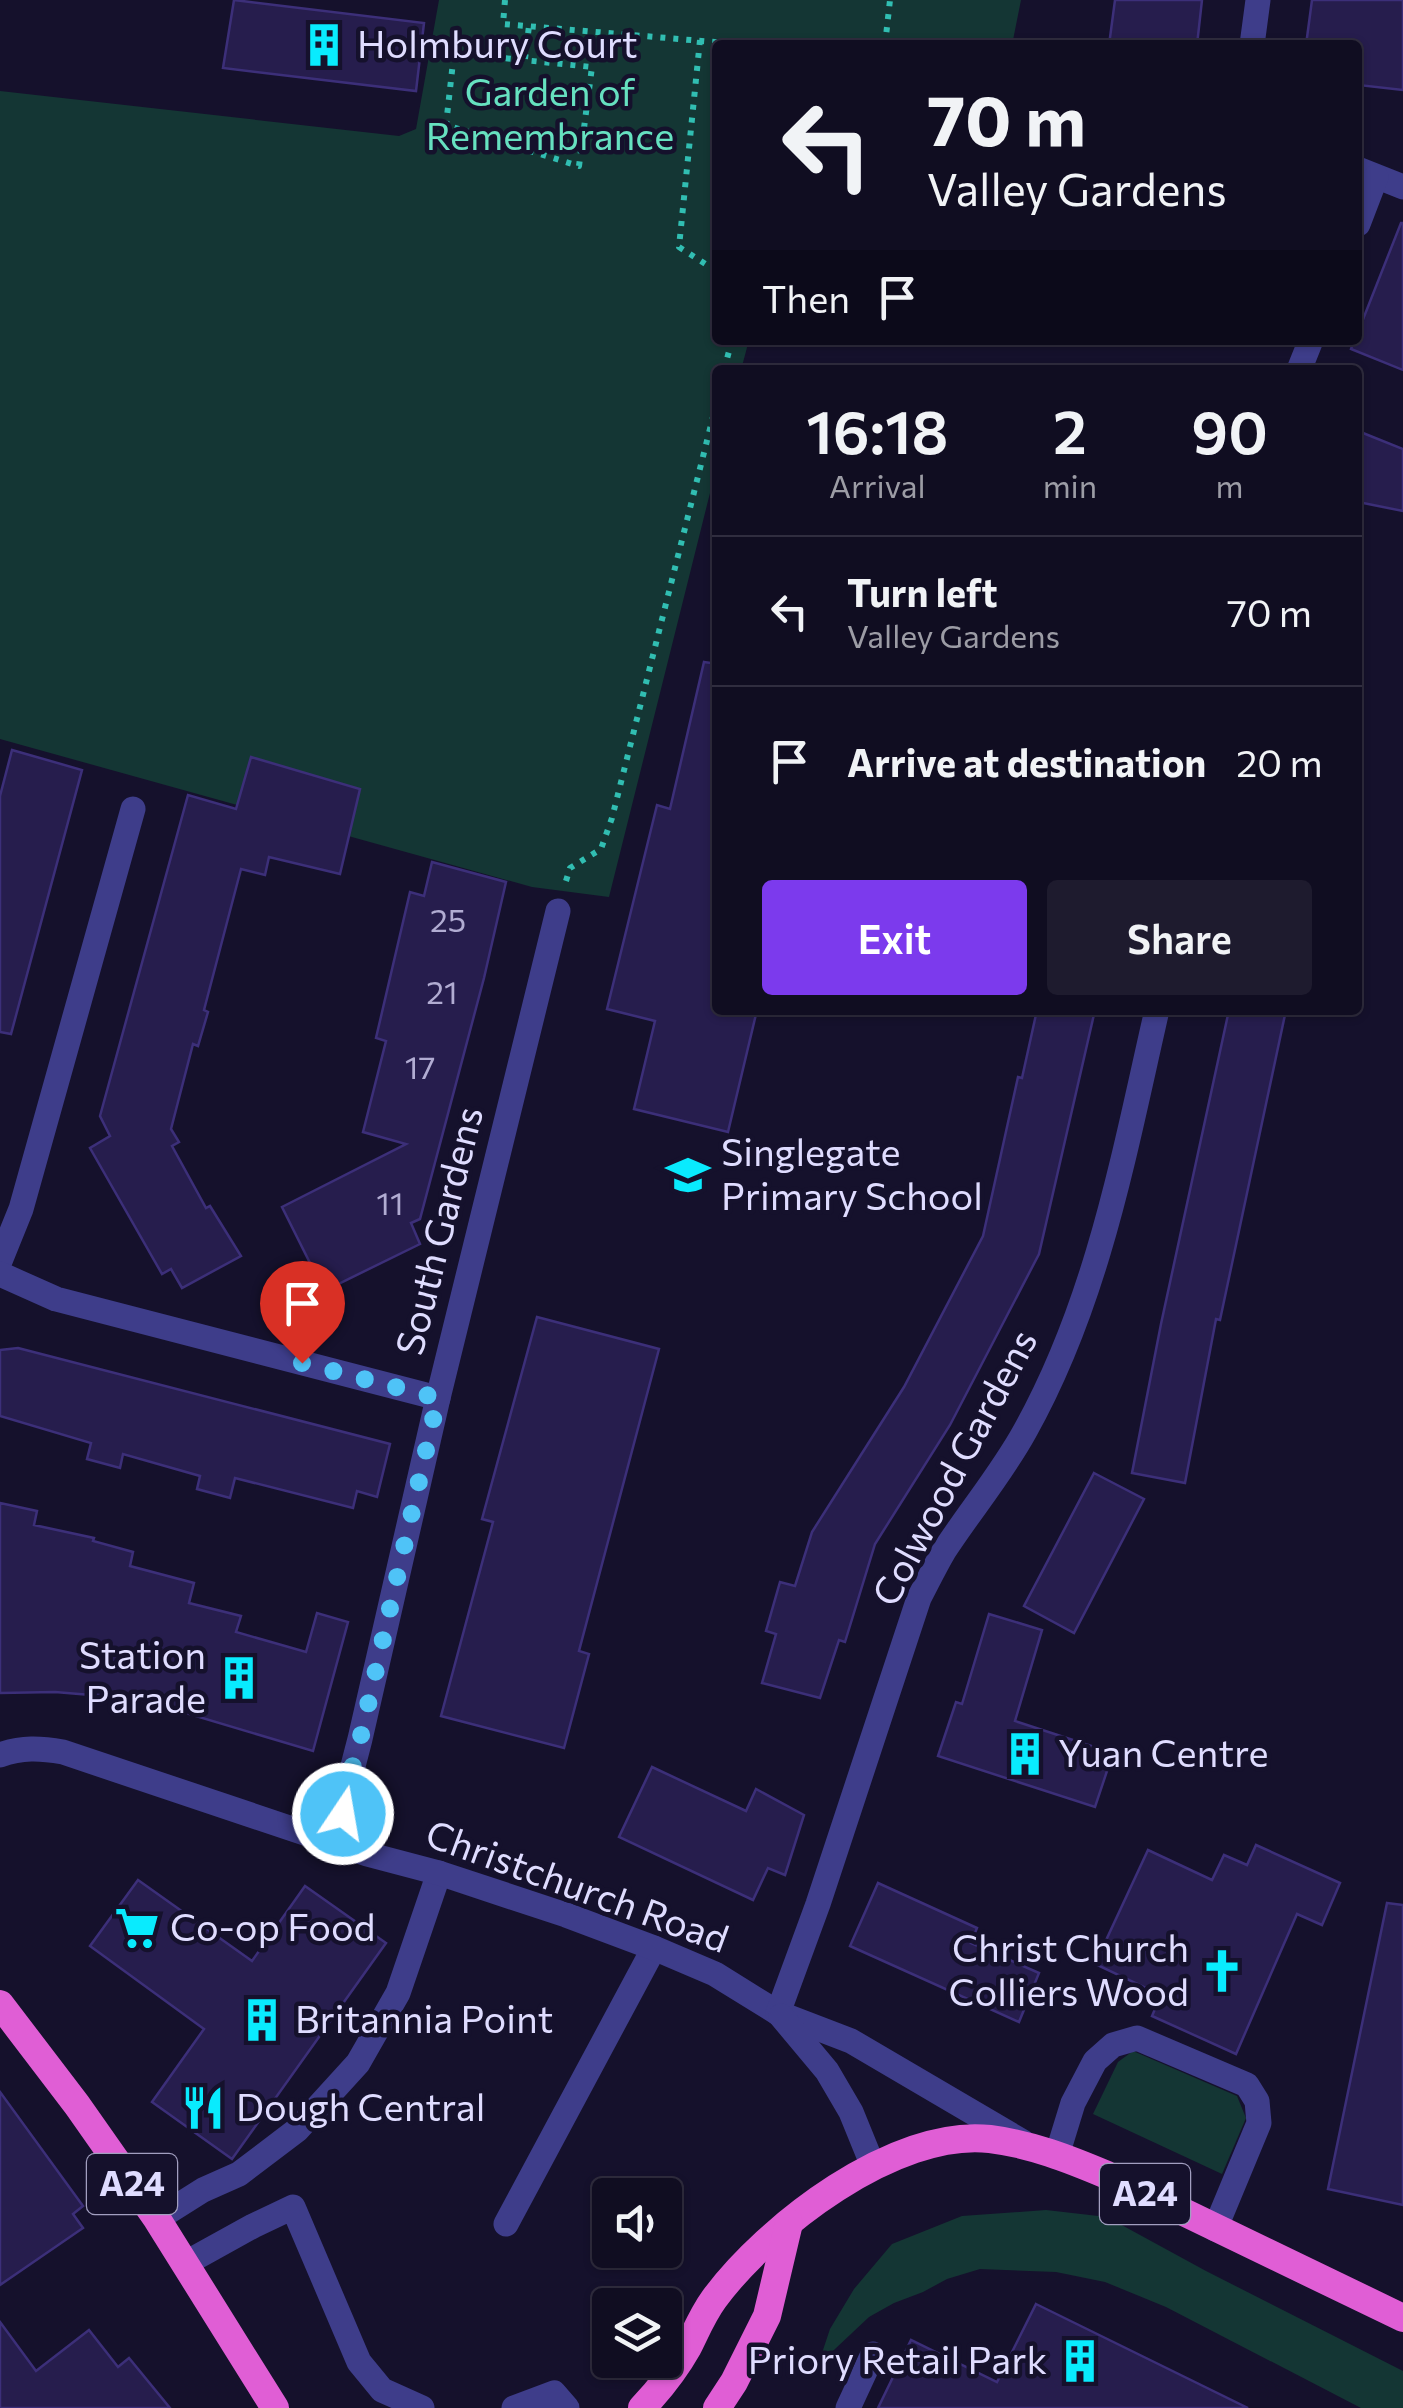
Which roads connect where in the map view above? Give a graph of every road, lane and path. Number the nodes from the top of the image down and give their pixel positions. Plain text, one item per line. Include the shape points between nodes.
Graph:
1 (505, 0) edge
2 (890, 0) edge
3 (1258, 0) edge
4 (529, 26) junction
5 (700, 40) junction
6 (886, 40) edge
7 (1253, 40) edge
8 (712, 41) edge
9 (525, 59) junction
10 (1367, 173) edge
11 (1403, 188) edge
12 (1362, 201) edge
13 (712, 268) edge
14 (712, 421) edge
15 (133, 809) dead end
16 (558, 911) joint
17 (1155, 1015) edge
18 (0, 1261) edge
19 (0, 1274) edge
20 (438, 1398) junction
21 (0, 1755) edge
22 (367, 1854) junction
23 (438, 1873) junction
24 (654, 1948) junction
25 (0, 2004) edge
26 (778, 2013) junction
27 (1045, 2151) junction
28 (873, 2166) junction
29 (157, 2219) junction
30 (506, 2224) dead end
31 (789, 2224) junction
32 (1215, 2229) junction
33 (186, 2263) junction
34 (1403, 2318) edge
35 (874, 2354) dead end
36 (276, 2408) edge
37 (422, 2408) edge
38 (514, 2408) edge
39 (567, 2408) edge
40 (642, 2408) edge
41 (718, 2408) edge
42 (848, 2408) edge

1 - 4 path via 503,24
2 - 6 path
3 - 7 street
4 - 5 path
4 - 9 path
5 - 8 path
5 - 13 path via 679,246
9 - 9 path via 592,67 579,166 446,124 454,54
10 - 11 street
10 - 12 street
14 - 16 path via 612,818 601,849 570,868
15 - 18 street via 21,1210
16 - 20 street, South Gardens
17 - 26 street, Colwood Gardens via 1086,1297 1024,1432 919,1598
19 - 20 street via 56,1300
20 - 22 street, South Gardens via 344,1797 346,1832
21 - 22 street, Christchurch Road via 17,1749 64,1752
22 - 23 street, Christchurch Road
23 - 24 street, Christchurch Road
23 - 29 street via 398,1993 358,2063 297,2130 238,2174
24 - 26 street, Christchurch Road via 715,1974
24 - 30 street
25 - 29 highway, A24
26 - 27 street, Christchurch Road via 851,2042
26 - 28 street, Christchurch Road via 827,2072
27 - 28 highway, Christchurch Road / A24 via 987,2138 938,2141
27 - 32 highway, Christchurch Road / A24
27 - 32 street via 1094,2060 1112,2045 1137,2038 1246,2085 1258,2101 1258,2123
28 - 31 highway, A24
29 - 33 highway, A24
31 - 40 highway via 710,2303 666,2382
31 - 41 highway via 767,2316
32 - 34 highway, Christchurch Road / A24
33 - 36 highway, A24
33 - 37 street via 293,2207 359,2362 382,2390
35 - 42 street
38 - 39 street via 554,2393

